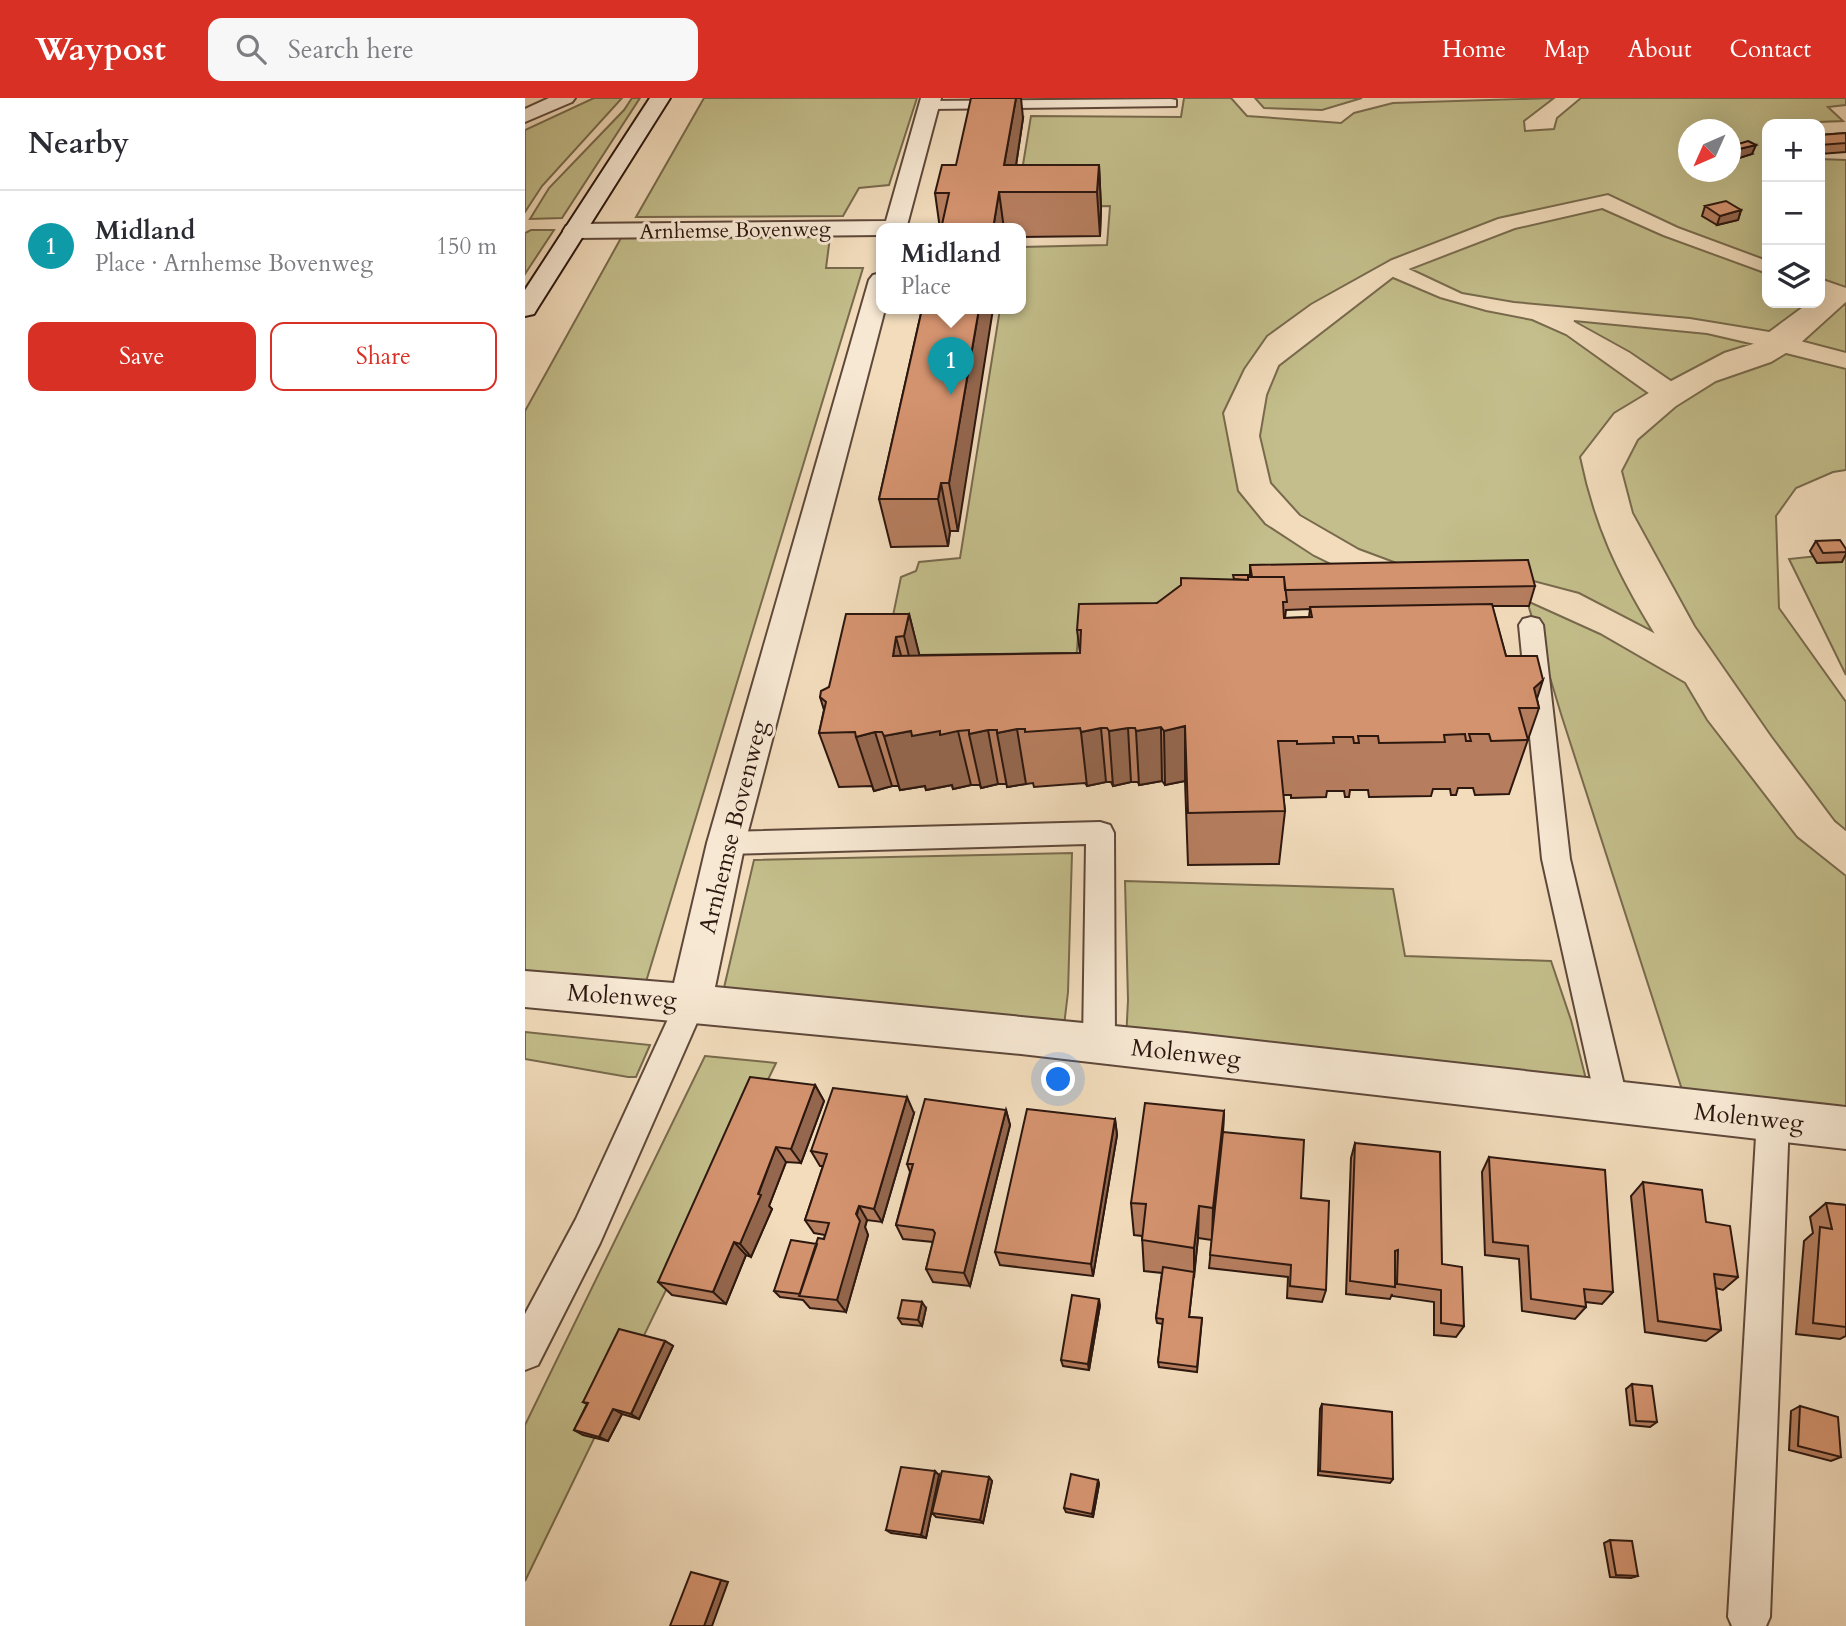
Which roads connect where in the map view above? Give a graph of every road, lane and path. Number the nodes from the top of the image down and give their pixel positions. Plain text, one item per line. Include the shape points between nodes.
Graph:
1 (565, 98) edge
2 (660, 98) edge
3 (930, 101) edge
4 (1171, 103) dead end
5 (525, 116) edge
6 (896, 223) edge
7 (876, 228) edge
8 (574, 231) junction
9 (876, 298) edge
10 (525, 309) edge
11 (1531, 625) dead end
12 (726, 843) junction
13 (525, 989) edge
14 (691, 1002) junction
15 (1098, 1043) junction
16 (1612, 1102) junction
17 (1773, 1119) junction
18 (1846, 1128) edge
19 (525, 1352) edge
20 (1749, 1617) dead end

1 - 5 street
2 - 8 street
3 - 4 lane
3 - 6 street, Arnhemse Bovenweg
7 - 8 street, Arnhemse Bovenweg
8 - 10 street
9 - 12 street, Arnhemse Bovenweg
11 - 16 lane via 1556,859
12 - 14 street, Arnhemse Bovenweg
12 - 15 lane via 1100,834
13 - 14 street, Molenweg
14 - 15 street, Molenweg
14 - 19 lane, Arnhemse Bovenweg via 588,1231
15 - 16 street, Molenweg
16 - 17 street, Molenweg
17 - 18 street, Molenweg
17 - 20 lane

